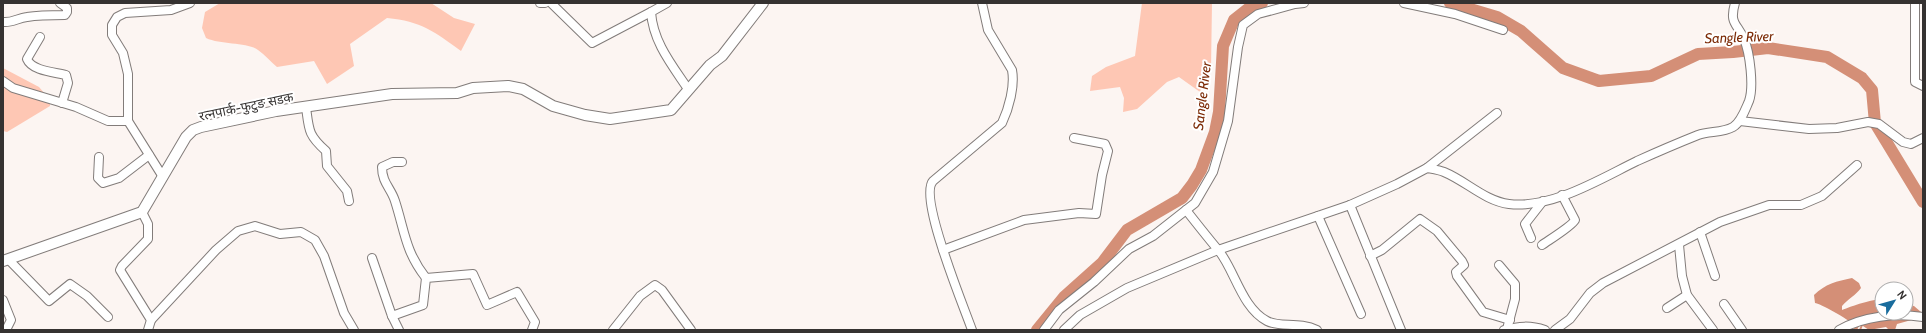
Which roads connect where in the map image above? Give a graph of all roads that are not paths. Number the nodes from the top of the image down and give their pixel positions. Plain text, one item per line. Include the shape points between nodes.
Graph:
1 (60, 3) edge
2 (190, 3) edge
3 (540, 3) edge
4 (545, 3) edge
5 (551, 3) edge
6 (667, 3) edge
7 (762, 3) edge
8 (982, 3) edge
9 (1304, 3) edge
10 (1404, 3) edge
11 (1734, 3) edge
12 (1915, 3) edge
13 (650, 12) junction
14 (3, 22) edge
15 (1503, 30) dead end
16 (40, 37) dead end
17 (3, 81) edge
18 (1923, 86) edge
19 (688, 89) junction
20 (62, 103) junction
21 (306, 107) junction
22 (1497, 114) dead end
23 (128, 121) junction
24 (1740, 121) junction
25 (1074, 138) dead end
26 (1923, 138) edge
27 (149, 155) junction
28 (99, 157) dead end
29 (402, 162) dead end
30 (1857, 165) dead end
31 (1427, 168) junction
32 (163, 177) junction
33 (1562, 195) junction
34 (349, 201) dead end
35 (1543, 201) junction
36 (1350, 205) junction
37 (1186, 210) junction
38 (142, 212) junction
39 (1318, 216) junction
40 (1700, 232) junction
41 (1531, 238) dead end
42 (1679, 244) junction
43 (1542, 245) dead end
44 (943, 250) junction
45 (1218, 250) junction
46 (1370, 256) junction
47 (372, 258) dead end
48 (5, 260) edge
49 (1499, 265) dead end
50 (1715, 276) dead end
51 (426, 278) junction
52 (1687, 295) junction
53 (3, 300) edge
54 (1724, 304) dead end
55 (1667, 308) dead end
56 (1361, 314) dead end
57 (392, 316) junction
58 (108, 317) dead end
59 (1923, 317) edge
60 (151, 320) junction
61 (1510, 320) junction
62 (1517, 328) edge
63 (6, 330) edge
64 (148, 330) edge
65 (354, 330) edge
66 (399, 330) edge
67 (532, 330) edge
68 (613, 330) edge
69 (691, 330) edge
70 (972, 330) edge
71 (1044, 330) edge
72 (1064, 330) edge
73 (1317, 330) edge
74 (1401, 330) edge
75 (1506, 330) edge
76 (1545, 330) edge
77 (1555, 330) edge
78 (1712, 330) edge
79 (1742, 330) edge
80 (1839, 330) edge

1 - 14 street via 67,8 65,15 33,16 11,23
2 - 23 street via 171,10 125,13 117,17 112,25 112,34 123,53 128,74
3 - 4 street
5 - 13 street via 592,43
6 - 13 street
7 - 19 street, रत्नपार्क-फुटुङ सडक via 722,56
8 - 44 street via 988,30 1012,70 1014,78 1008,109 1002,122 930,184 936,232
9 - 37 street via 1258,14 1243,25 1228,122 1213,172 1195,203
10 - 15 street via 1455,14
11 - 24 street via 1733,20 1746,45 1751,87 1749,100
12 - 18 street via 1915,82
13 - 19 street via 652,26 662,50
16 - 20 street via 27,59 35,67 66,74 68,84
17 - 20 street via 13,88
19 - 21 street, रत्नपार्क-फुटुङ सडक via 671,110 610,119 553,106 523,89 508,86 473,88 457,92 392,94
20 - 23 street via 108,121
21 - 32 street, रत्नपार्क-फुटुङ सडक via 265,113 193,130
21 - 34 street via 309,130 314,140 326,151 327,166 347,191
22 - 31 street
23 - 27 street
24 - 26 street via 1809,129 1837,128 1868,122 1879,124 1910,144
24 - 33 street via 1733,128 1700,134 1592,184
25 - 44 street via 1105,144 1108,151 1096,214 1078,213 1024,220
27 - 28 street via 117,179 103,183 98,178
27 - 32 street
29 - 51 street via 393,162 382,167 382,177 395,199 404,239 415,263
30 - 40 street via 1822,196 1801,205 1769,205 1756,208
31 - 35 street via 1444,172 1495,201 1510,204
31 - 36 street
32 - 38 street, रत्नपार्क-फुटुङ सडक
33 - 35 street
33 - 43 street via 1575,220
35 - 41 street via 1525,224
36 - 39 street
36 - 46 street
37 - 45 street
37 - 71 street via 1153,236 1129,249 1059,310
38 - 48 street
38 - 60 street via 148,224 148,239 120,270
39 - 45 street
39 - 56 street
40 - 42 street
40 - 50 street
42 - 52 street
42 - 77 street via 1603,283 1590,293 1570,319
44 - 70 street
45 - 72 street via 1127,288 1080,315
45 - 73 street via 1237,285 1256,312 1265,320 1271,323 1304,325
46 - 61 street via 1382,250 1420,219 1437,231 1462,261 1464,265 1456,272 1457,276 1476,305 1484,312
46 - 74 street
47 - 57 street
48 - 58 street via 49,301 70,284 87,296
49 - 61 street via 1515,284 1515,299
51 - 57 street via 423,305
51 - 67 street via 473,274 487,305 517,292 535,322
52 - 55 street
52 - 78 street
53 - 63 street via 11,320
54 - 79 street
57 - 66 street
59 - 80 street via 1900,314 1861,321
60 - 64 street
60 - 65 street via 216,250 238,231 255,226 280,234 301,232 315,240 324,256 344,313
61 - 75 street
62 - 75 street
62 - 76 street via 1526,326
68 - 69 street via 640,296 655,285 662,290

